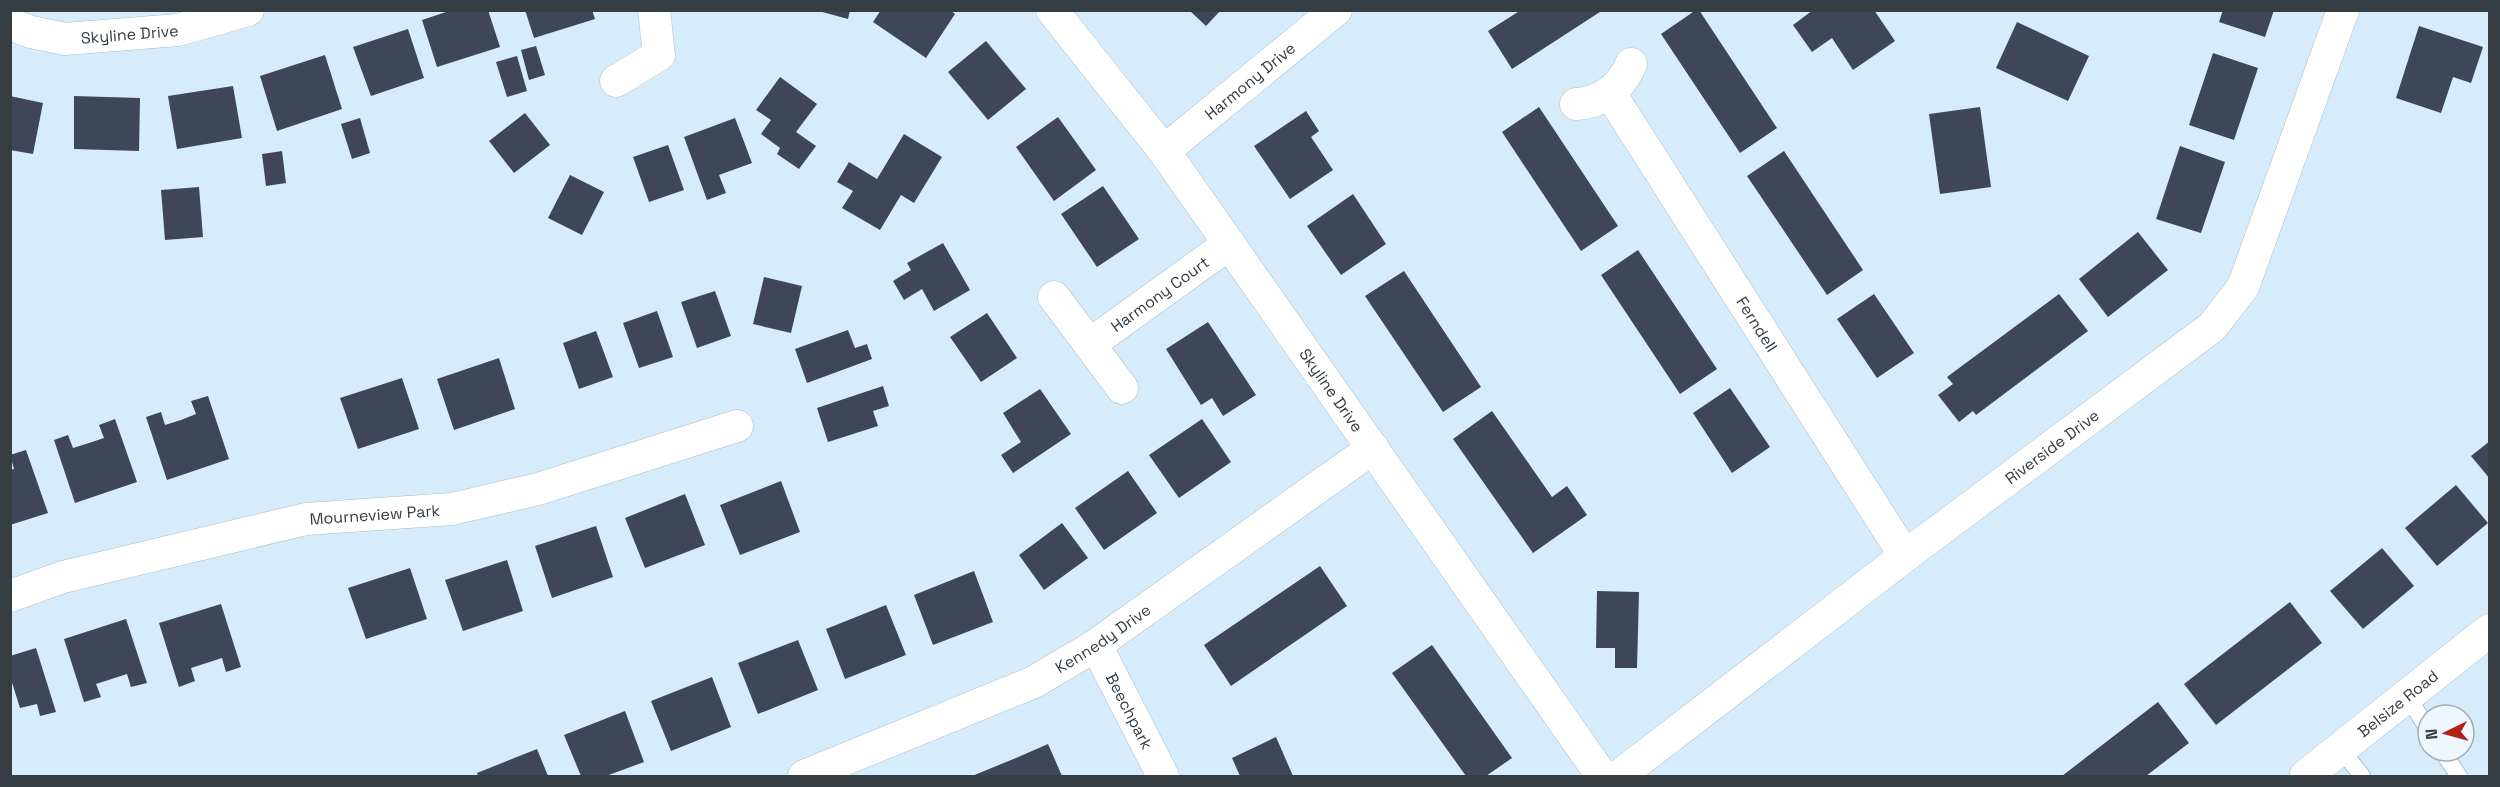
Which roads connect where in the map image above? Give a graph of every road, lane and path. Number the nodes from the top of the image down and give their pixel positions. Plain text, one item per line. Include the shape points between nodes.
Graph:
1 (248, 10) edge
2 (654, 10) edge
3 (1052, 10) edge
4 (1336, 10) edge
5 (2343, 10) edge
6 (10, 24) edge
7 (1631, 64) dead end
8 (616, 81) dead end
9 (1610, 93) junction
10 (1576, 104) dead end
11 (1164, 152) junction
12 (1229, 244) junction
13 (1054, 297) dead end
14 (1090, 344) junction
15 (1122, 388) dead end
16 (737, 426) dead end
17 (1373, 448) junction
18 (1905, 556) junction
19 (10, 596) edge
20 (2490, 630) edge
21 (1093, 647) junction
22 (2407, 696) junction
23 (2416, 710) edge
24 (2341, 749) junction
25 (2450, 763) edge
26 (806, 776) edge
27 (1163, 777) edge
28 (1602, 777) edge
29 (1619, 777) edge
30 (2306, 777) edge
31 (2362, 777) edge
32 (2459, 777) edge

1 - 6 street, Skyline Drive via 178,30 65,39
2 - 8 street via 659,55
3 - 11 street, Skyline Drive
4 - 11 street, Harmony Drive
5 - 18 street, Riverside Drive via 2243,287 2212,327
7 - 9 street via 1626,77
9 - 10 street via 1590,104
9 - 18 street, Ferndell
11 - 12 street, Skyline Drive
12 - 14 street, Harmony Court
12 - 17 street, Skyline Drive
13 - 14 street
14 - 15 street
16 - 19 street, Mourneview Park via 537,489 452,509 306,519 63,577
17 - 21 street, Kennedy Drive
17 - 28 street, Skyline Drive
18 - 29 street, Riverside Drive
20 - 22 street, Belsize Road
21 - 26 street, Kennedy Drive via 1034,682
21 - 27 street, Beechpark via 1102,657
22 - 23 lane
22 - 24 street, Belsize Road
24 - 30 street, Belsize Road
24 - 31 lane
25 - 32 lane

